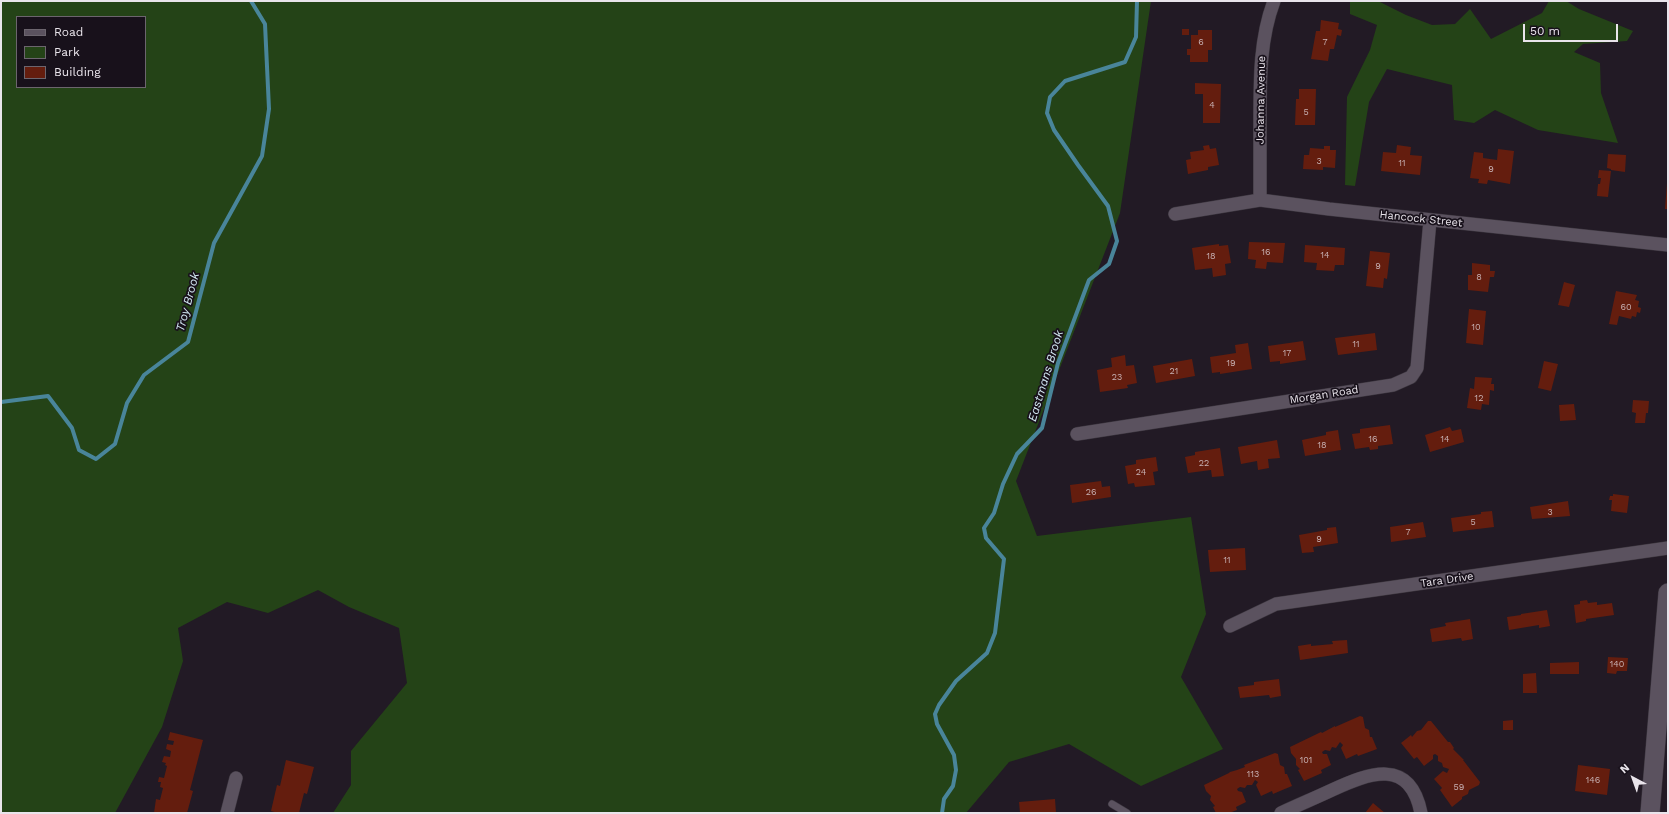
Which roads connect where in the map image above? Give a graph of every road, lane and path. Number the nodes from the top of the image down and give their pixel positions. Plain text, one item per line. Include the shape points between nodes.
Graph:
1 (1274, 1) edge
2 (1260, 200) junction
3 (1175, 214) dead end
4 (1430, 220) junction
5 (1668, 245) edge
6 (1077, 434) dead end
7 (1668, 548) edge
8 (1668, 593) edge
9 (1230, 626) dead end
10 (236, 778) dead end
11 (1112, 804) dead end
12 (1291, 811) edge
13 (227, 813) edge
14 (1127, 813) edge
15 (1421, 813) edge
16 (1650, 813) edge

1 - 2 street, Johanna Avenue via 1263,43 1260,91
2 - 3 street, Hancock Street
2 - 4 street, Hancock Street
4 - 5 street, Hancock Street
4 - 6 street, Morgan Road via 1417,368 1411,378 1393,385
7 - 9 street, Tara Drive via 1276,604
8 - 16 street
10 - 13 street
11 - 14 lane
12 - 15 street via 1360,778 1378,774 1395,776 1409,786 1415,794

